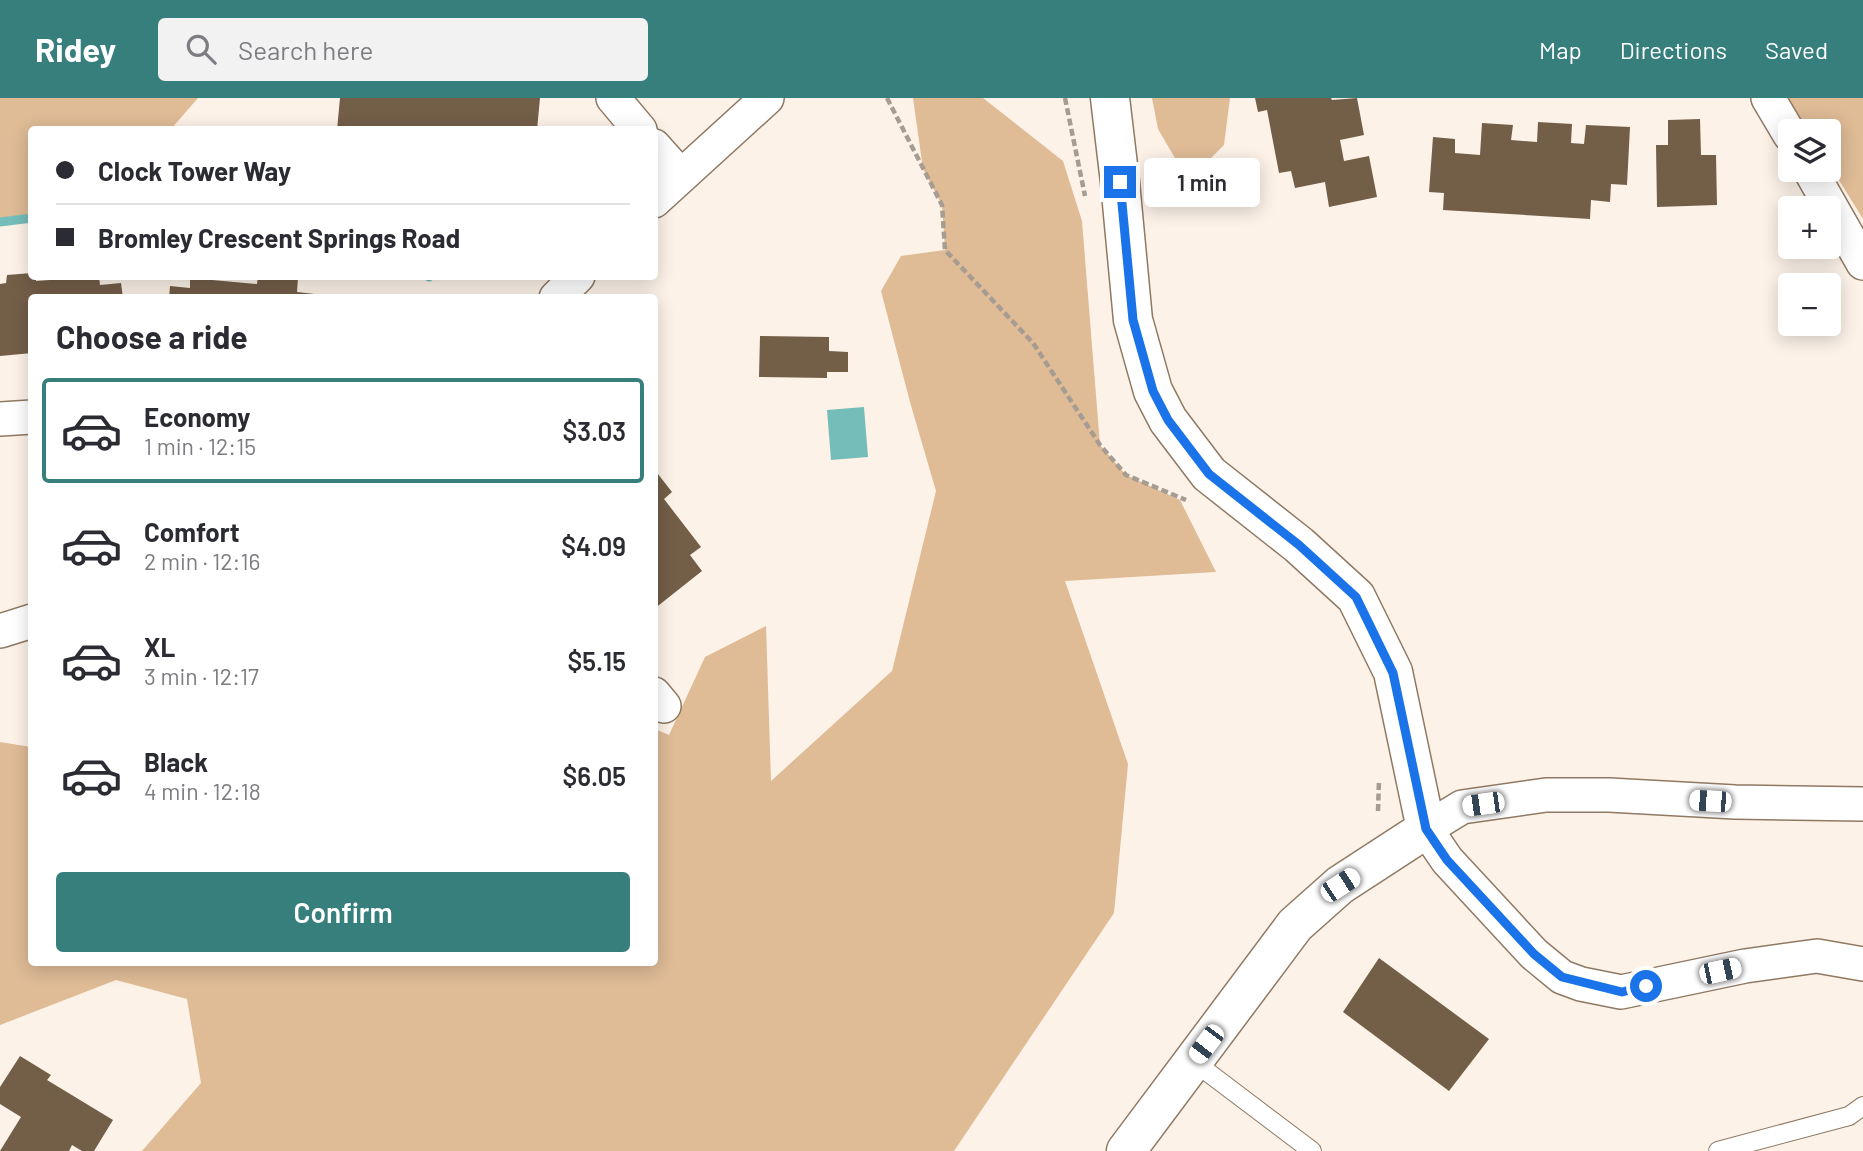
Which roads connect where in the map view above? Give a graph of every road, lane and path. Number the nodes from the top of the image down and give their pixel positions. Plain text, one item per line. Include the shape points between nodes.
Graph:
1 (613, 98) edge
2 (767, 98) edge
3 (887, 98) edge
4 (1110, 98) edge
5 (1768, 98) edge
6 (1780, 119) edge
7 (637, 126) edge
8 (658, 150) edge
9 (681, 175) junction
10 (1817, 182) edge
11 (658, 197) edge
12 (1863, 263) edge
13 (574, 280) edge
14 (560, 294) edge
15 (28, 417) edge
16 (0, 419) edge
17 (1191, 501) dead end
18 (28, 622) edge
19 (0, 631) edge
20 (1863, 804) edge
21 (1426, 829) junction
22 (1863, 964) edge
23 (1193, 1061) junction
24 (1863, 1106) edge
25 (1126, 1151) edge
26 (1312, 1151) edge
27 (1718, 1151) edge

1 - 7 street
2 - 9 street
3 - 17 path via 943,205 946,250 1033,343 1100,445 1126,475
4 - 21 street via 1133,320 1153,391 1168,420 1209,474 1356,597 1393,673
5 - 6 street
8 - 9 street
9 - 11 street
10 - 12 street
13 - 14 street
15 - 16 street
18 - 19 street
20 - 21 street via 1545,795 1462,807
21 - 22 street via 1447,860 1534,954 1562,977 1581,984 1622,992 1817,956
21 - 23 street via 1340,885 1295,925
23 - 25 street
23 - 26 lane
24 - 27 lane via 1849,1116

